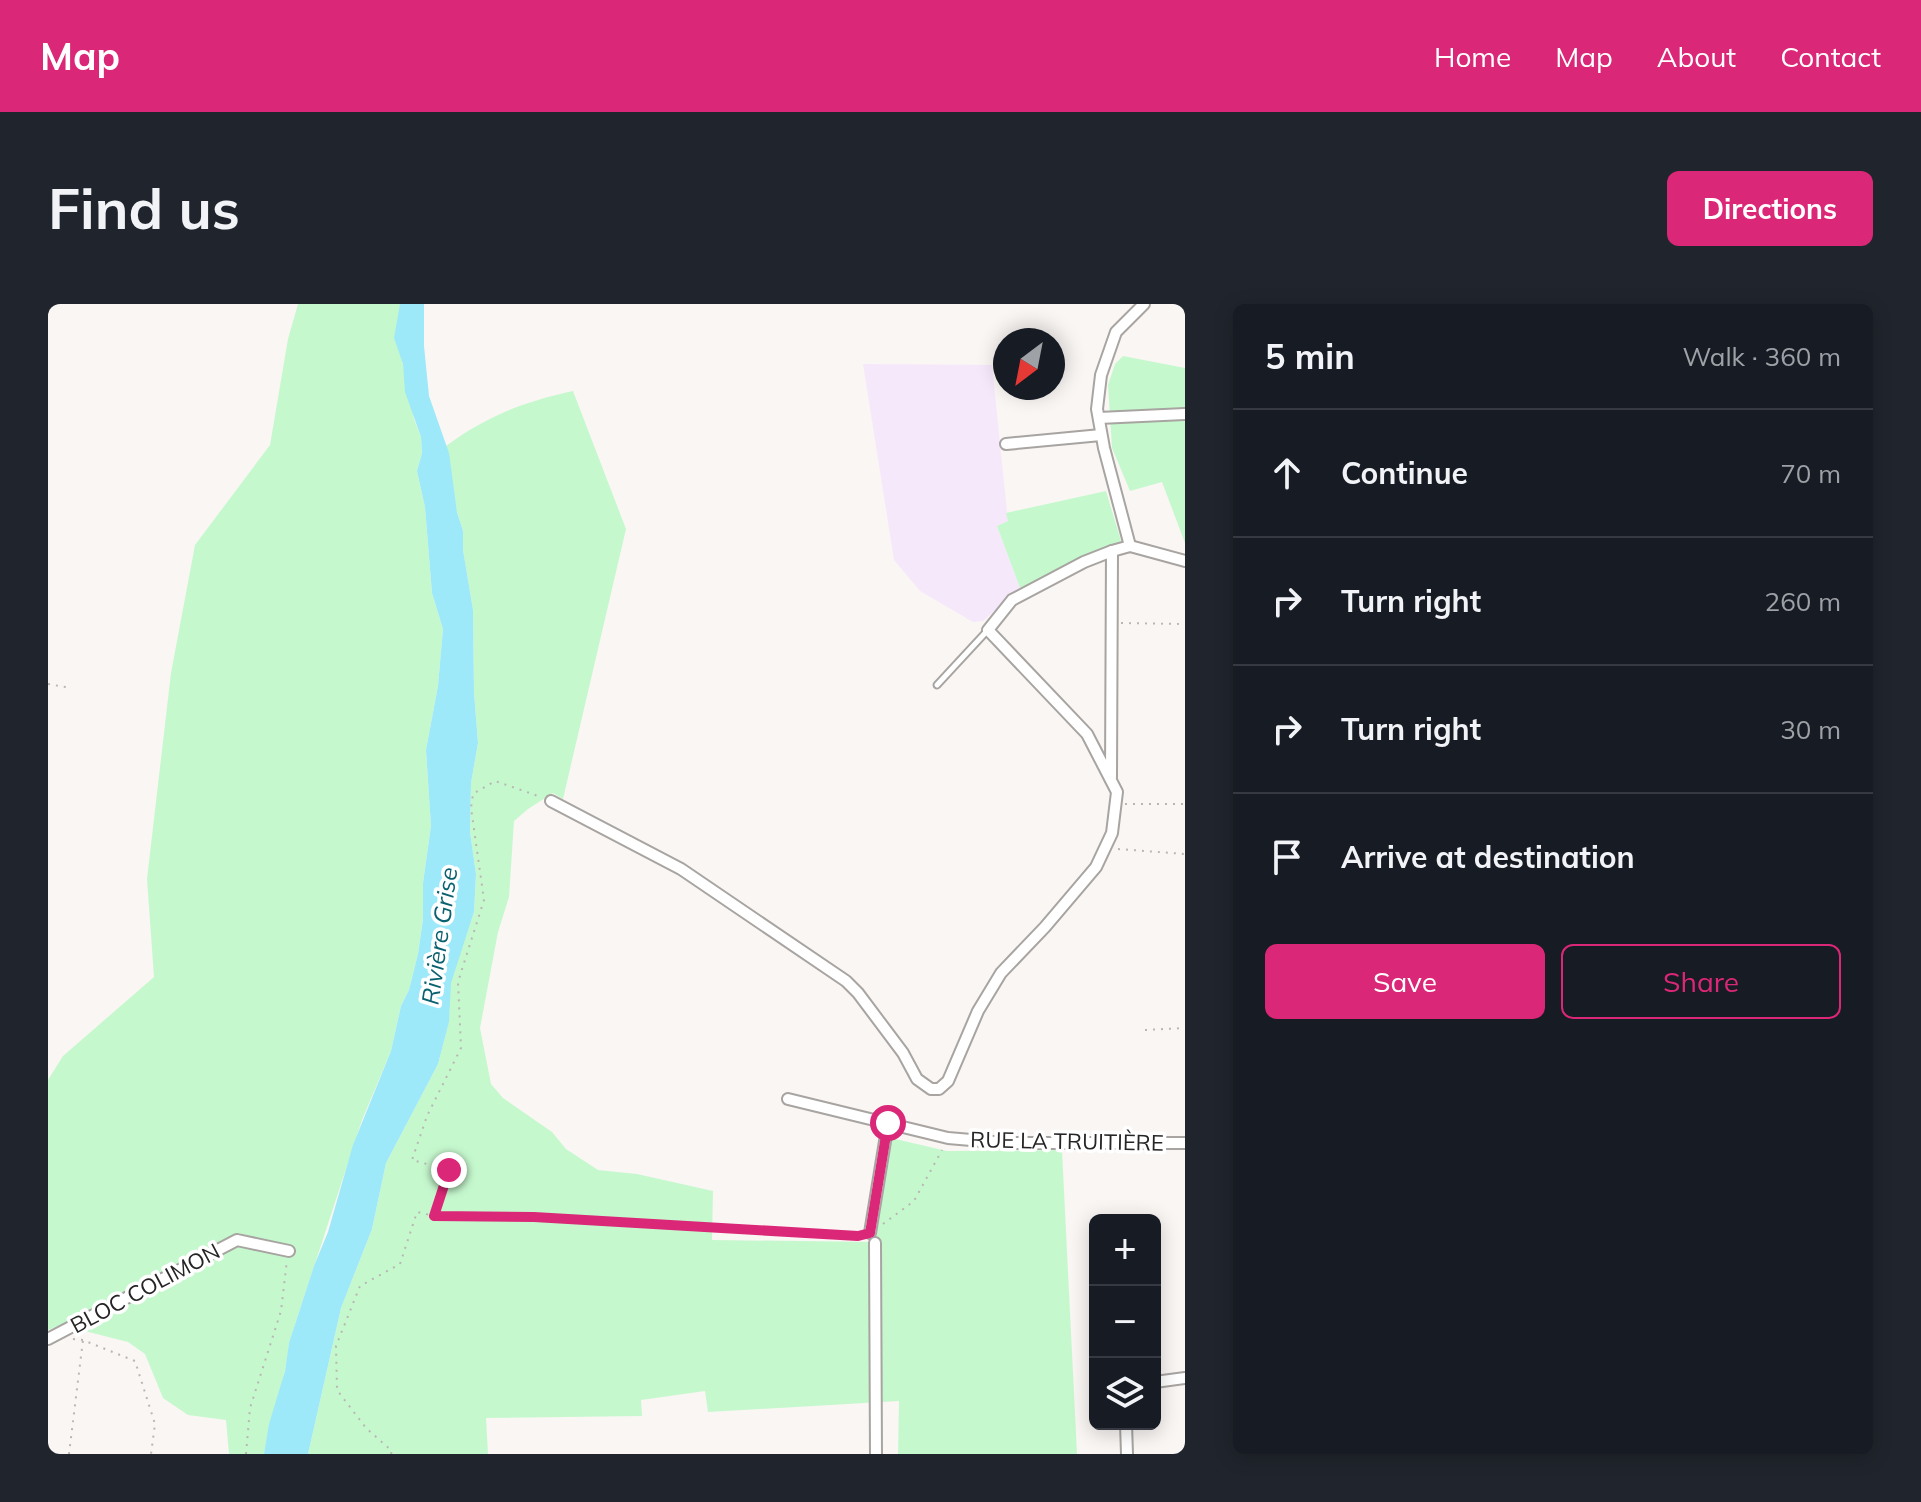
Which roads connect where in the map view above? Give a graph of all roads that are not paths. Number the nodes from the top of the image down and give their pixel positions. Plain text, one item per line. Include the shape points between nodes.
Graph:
1 (1144, 304) edge
2 (1185, 414) edge
3 (1099, 418) junction
4 (1101, 435) junction
5 (1006, 444) dead end
6 (1130, 546) junction
7 (1112, 551) junction
8 (1185, 561) edge
9 (988, 630) junction
10 (937, 685) dead end
11 (1111, 780) junction
12 (551, 801) road end
13 (788, 1099) dead end
14 (888, 1123) junction
15 (1185, 1143) edge
16 (289, 1251) road end
17 (48, 1339) edge
18 (1185, 1378) edge
19 (1161, 1381) edge
20 (1126, 1430) edge
21 (876, 1454) edge
22 (1127, 1454) edge

1 - 3 street via 1116,332 1101,375
2 - 3 street
3 - 4 street
4 - 5 street
4 - 6 street
6 - 7 street
6 - 8 street
7 - 9 street via 1012,600
7 - 11 street
9 - 10 lane
9 - 11 street via 1087,734
11 - 12 street via 1117,792 1112,833 1096,867 1001,973 948,1081 939,1089 917,1079 846,981 681,869
13 - 14 street, RUE LA TRUITIÈRE
14 - 15 street, RUE LA TRUITIÈRE via 948,1138 1006,1143
14 - 21 street via 872,1238
16 - 17 street, BLOC COLIMON via 237,1240
18 - 19 street
20 - 22 street

